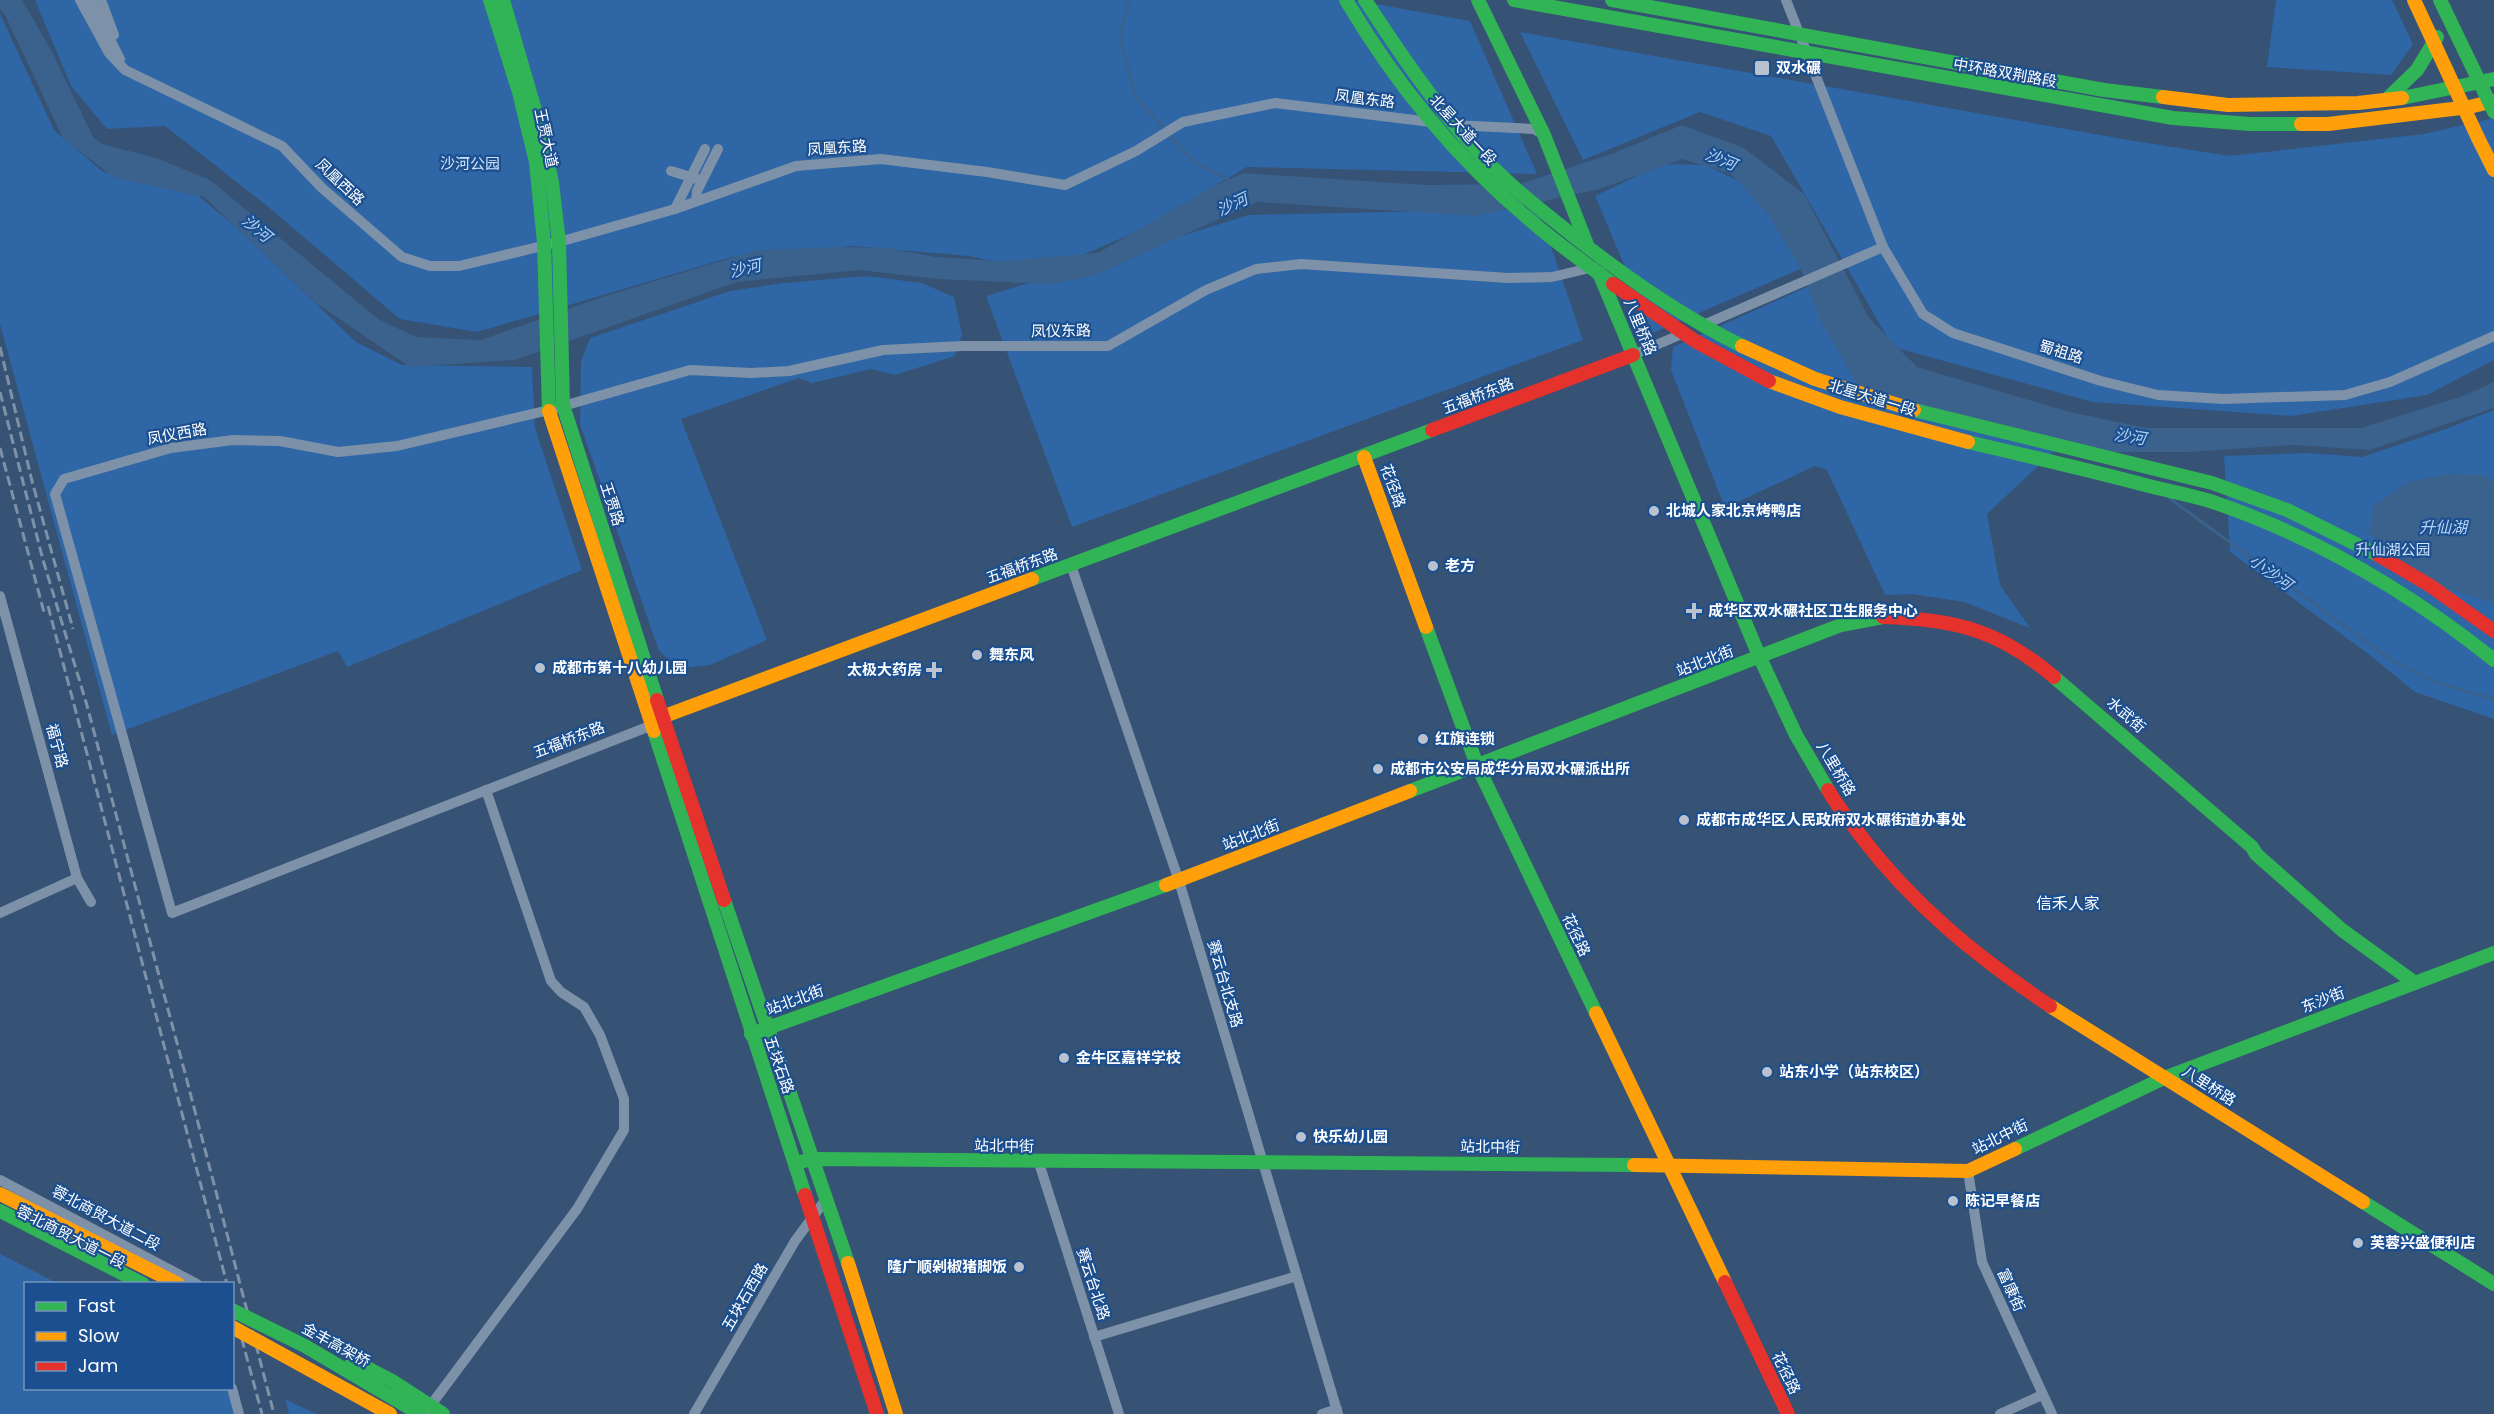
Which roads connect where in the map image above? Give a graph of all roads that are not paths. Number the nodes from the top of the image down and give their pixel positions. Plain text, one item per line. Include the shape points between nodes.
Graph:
1 (80, 0) edge
2 (90, 0) edge
3 (101, 0) edge
4 (490, 0) edge
5 (503, 0) edge
6 (1346, 0) edge
7 (1365, 0) edge
8 (1478, 0) edge
9 (1514, 0) edge
10 (1612, 0) edge
11 (1786, 0) edge
12 (2414, 0) edge
13 (2419, 0) edge
14 (2440, 0) edge
15 (1797, 32) junction
16 (2437, 37) junction
17 (1805, 51) junction
18 (126, 70) junction
19 (2494, 79) edge
20 (2476, 83) junction
21 (2459, 87) junction
22 (2386, 100) junction
23 (2491, 106) edge
24 (2469, 107) junction
25 (2494, 122) edge
26 (1544, 135) junction
27 (705, 148) dead end
28 (718, 149) dead end
29 (2494, 158) edge
30 (2494, 170) edge
31 (671, 171) dead end
32 (691, 177) junction
33 (702, 181) junction
34 (696, 201) junction
35 (675, 209) junction
36 (559, 242) junction
37 (543, 245) junction
38 (1883, 247) junction
39 (1596, 266) junction
40 (561, 284) joint
41 (2494, 336) edge
42 (1633, 356) junction
43 (563, 405) junction
44 (549, 410) junction
45 (1364, 456) junction
46 (1071, 566) junction
47 (0, 596) edge
48 (2494, 632) edge
49 (1760, 658) junction
50 (2494, 660) edge
51 (664, 722) junction
52 (650, 726) junction
53 (1477, 765) junction
54 (486, 790) junction
55 (77, 878) junction
56 (1179, 881) junction
57 (91, 902) dead end
58 (172, 912) joint
59 (0, 913) edge
60 (2494, 953) edge
61 (2415, 983) junction
62 (769, 1028) junction
63 (751, 1034) junction
64 (2164, 1078) junction
65 (813, 1159) junction
66 (1261, 1161) junction
67 (1039, 1162) junction
68 (795, 1163) junction
69 (1667, 1165) junction
70 (1968, 1171) junction
71 (0, 1180) edge
72 (0, 1188) edge
73 (0, 1194) edge
74 (825, 1199) junction
75 (0, 1210) edge
76 (812, 1216) junction
77 (0, 1221) edge
78 (65, 1228) junction
79 (1297, 1276) junction
80 (115, 1282) edge
81 (124, 1282) edge
82 (139, 1282) edge
83 (174, 1282) edge
84 (193, 1282) edge
85 (2494, 1284) edge
86 (235, 1307) edge
87 (263, 1320) dead end
88 (234, 1334) edge
89 (1094, 1337) junction
90 (305, 1346) junction
91 (264, 1352) dead end
92 (285, 1356) junction
93 (233, 1390) edge
94 (2042, 1395) junction
95 (427, 1411) edge
96 (1337, 1412) edge
97 (239, 1414) edge
98 (374, 1414) edge
99 (383, 1414) edge
100 (390, 1414) edge
101 (443, 1414) edge
102 (694, 1414) edge
103 (877, 1414) edge
104 (896, 1414) edge
105 (1119, 1414) edge
106 (1322, 1414) edge
107 (1788, 1414) edge
108 (2000, 1414) edge
109 (2052, 1414) edge

1 - 18 street, 凤凰西路 via 103,43
2 - 18 street
3 - 18 street
4 - 37 main road, 王贾大道 via 530,130
5 - 36 main road, 王贾大道 via 542,134
6 - 50 main road, 北星大道一段, bridge via 1416,104 1489,183 1538,227 1635,302 1700,345 1797,392 1939,435 2210,502 2249,517 2401,591
7 - 48 main road, 北星大道一段, bridge via 1444,113 1513,187 1615,270 1725,338 1778,364 1855,393 2212,483 2301,515 2411,574
8 - 26 main road, 八里桥路
9 - 17 main road, 中环路双荆路段
10 - 15 main road, 中环路双荆路段
11 - 15 street, 蜀祖路
12 - 30 main road, bridge
13 - 16 main road
14 - 20 main road
14 - 23 main road, bridge
15 - 17 street, 蜀祖路
15 - 22 main road, 中环路双荆路段 via 2104,90 2228,105 2303,106
16 - 21 main road
16 - 22 main road via 2422,66 2405,87
17 - 24 main road, 中环路双荆路段 via 2173,118 2250,124 2328,124
17 - 38 street, 蜀祖路
18 - 37 street, 凤凰西路 via 282,146 322,188 402,257 430,266 459,266
19 - 20 main road, 中环路双荆路段
20 - 21 main road, 中环路双荆路段
20 - 23 main road
21 - 22 main road, 中环路双荆路段
21 - 24 main road
23 - 24 main road, 中环路双荆路段
23 - 25 main road
24 - 29 main road
26 - 34 street, 凤凰东路 via 1534,129 1459,126 1275,103 1183,122 1136,151 1065,185 881,159 796,166
26 - 39 main road, 八里桥路
27 - 32 street
28 - 33 street
31 - 32 street
32 - 33 street
32 - 35 street
33 - 34 street
34 - 35 street, 凤凰东路
35 - 36 street, 凤凰东路
36 - 37 street, 凤凰东路
36 - 40 main road, 王贾大道
37 - 44 main road, 王贾大道
38 - 41 street, 蜀祖路 via 1923,314 1953,333 2101,381 2158,394 2223,399 2345,395 2390,382
38 - 42 street, 五福桥东路
39 - 42 main road, 八里桥路
39 - 43 street, 凤仪东路 via 1552,277 1508,278 1301,264 1256,269 1206,290 1108,346 883,350 789,371 690,370
40 - 43 main road, 王贾路
42 - 45 main road, 五福桥东路
42 - 49 main road, 八里桥路
43 - 44 street, 凤仪东路
43 - 51 main road, 王贾路
44 - 52 main road
44 - 58 street, 凤仪西路 via 385,447 338,452 280,441 233,440 171,448 64,478 55,494
45 - 46 main road, 五福桥东路
45 - 53 main road, 花径路
46 - 51 main road, 五福桥东路
46 - 56 street, 赛云台北支路
47 - 55 street, 福宁路
49 - 53 main road, 站北北街
49 - 61 main road, 水武街 via 1841,625 1881,617 1927,618 1967,626 2007,644 2105,719 2342,930
49 - 64 main road, 八里桥路 via 1796,735 1833,799 1882,864 1929,914 2002,974
51 - 52 main road, 五福桥东路
51 - 62 main road, 五块石路
52 - 54 street, 五福桥东路
52 - 63 main road, 五块石路
53 - 56 main road, 站北北街
53 - 69 main road, 花径路
54 - 58 street, 五福桥东路
54 - 95 street via 550,981 584,1007 600,1035 624,1099 624,1130 578,1209
55 - 57 street, 福宁路
55 - 59 street
56 - 62 main road, 站北北街
56 - 66 street, 赛云台北支路
60 - 61 main road, 东沙街
61 - 64 main road, 东沙街
62 - 63 main road, 站北北街
62 - 65 main road, 五块石路
63 - 68 main road, 五块石路
64 - 70 main road, 站北中街
64 - 85 main road, 八里桥路
65 - 67 main road, 站北中街
65 - 68 main road, 站北中街
65 - 74 main road, 五块石路
66 - 67 main road, 站北中街
66 - 69 main road, 站北中街
66 - 79 street, 赛云台北支路
67 - 89 street, 赛云台北路
68 - 76 main road, 五块石路
69 - 70 main road, 站北中街
69 - 107 main road, 花径路
70 - 94 street, 富康街 via 1982,1262
71 - 84 street, 蓉北商贸大道二段
72 - 78 main road
73 - 78 main road
74 - 76 street, 五块石西路
74 - 104 main road, 五块石路
75 - 82 main road
76 - 102 street, 五块石西路
76 - 103 main road, 五块石路
77 - 80 main road
77 - 81 street, 蓉北商贸大道一段
78 - 83 main road
79 - 89 street
79 - 96 street, 赛云台北支路
86 - 90 main road, 金丰高架桥, bridge
87 - 95 main road
88 - 92 main road, bridge
89 - 105 street, 赛云台北路
90 - 95 main road, 金丰高架桥, bridge
90 - 101 main road, bridge via 330,1350 392,1381
91 - 99 street
92 - 98 main road, bridge
92 - 100 main road, bridge
93 - 97 street
94 - 108 street
94 - 109 street, 富康街
96 - 106 street

